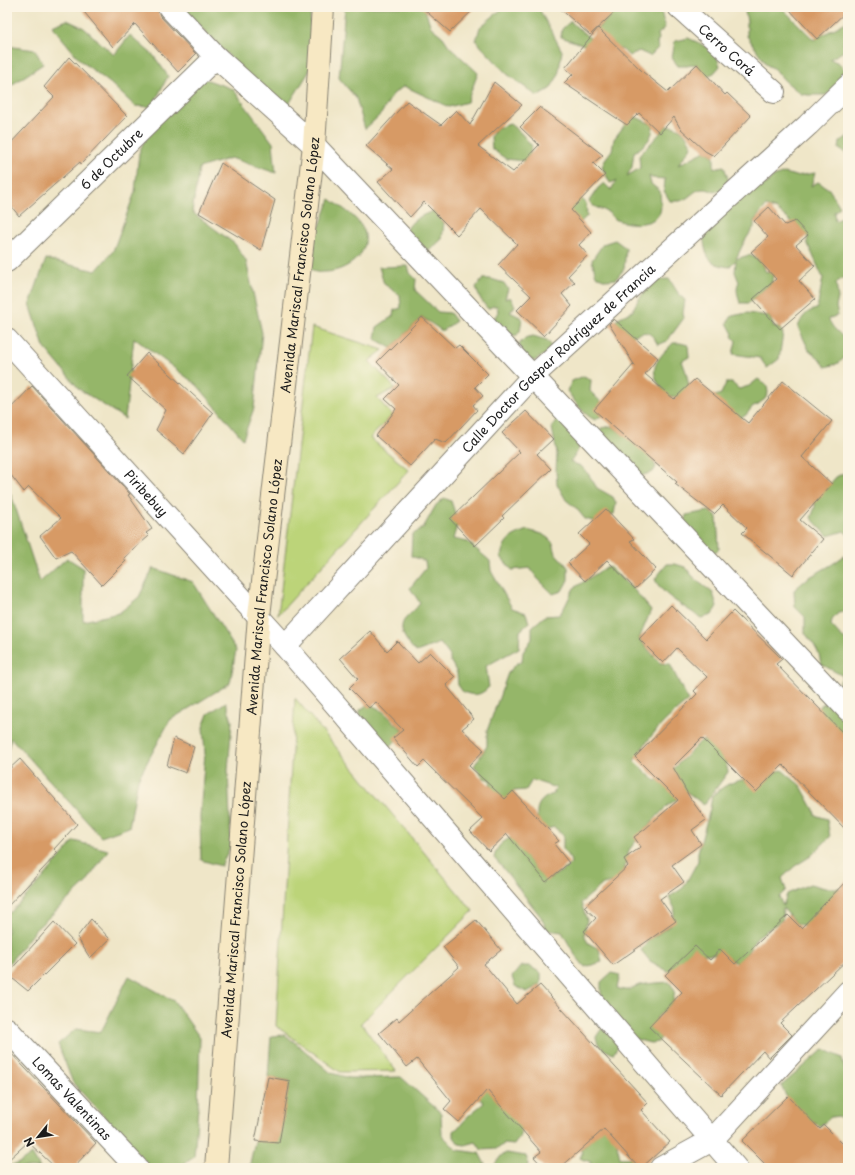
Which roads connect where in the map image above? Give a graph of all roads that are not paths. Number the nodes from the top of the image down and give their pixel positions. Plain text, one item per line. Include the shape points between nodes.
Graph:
1 (169, 7) edge
2 (322, 7) edge
3 (680, 7) edge
4 (216, 57) junction
5 (848, 86) edge
6 (774, 92) dead end
7 (314, 146) junction
8 (7, 261) edge
9 (7, 340) edge
10 (532, 376) junction
11 (259, 616) junction
12 (285, 646) junction
13 (848, 710) edge
14 (848, 992) edge
15 (7, 1029) edge
16 (712, 1140) junction
17 (137, 1168) edge
18 (216, 1168) edge
19 (662, 1168) edge
20 (736, 1168) edge

1 - 4 street
2 - 7 street, Avenida Mariscal Francisco Solano López
3 - 6 street, Cerro Corá
4 - 7 street
4 - 8 street, 6 de Octubre
5 - 10 street, Calle Doctor Gaspar Rodríguez de Francia via 808,126
7 - 10 street
7 - 11 street, Avenida Mariscal Francisco Solano López
9 - 11 street, Piribebuy
10 - 12 street, Calle Doctor Gaspar Rodríguez de Francia
10 - 13 street
11 - 12 street, Piribebuy
11 - 18 street, Avenida Mariscal Francisco Solano López
12 - 16 street, Piribebuy
14 - 16 street
15 - 17 street, Lomas Valentinas
16 - 19 street
16 - 20 street, Piribebuy

